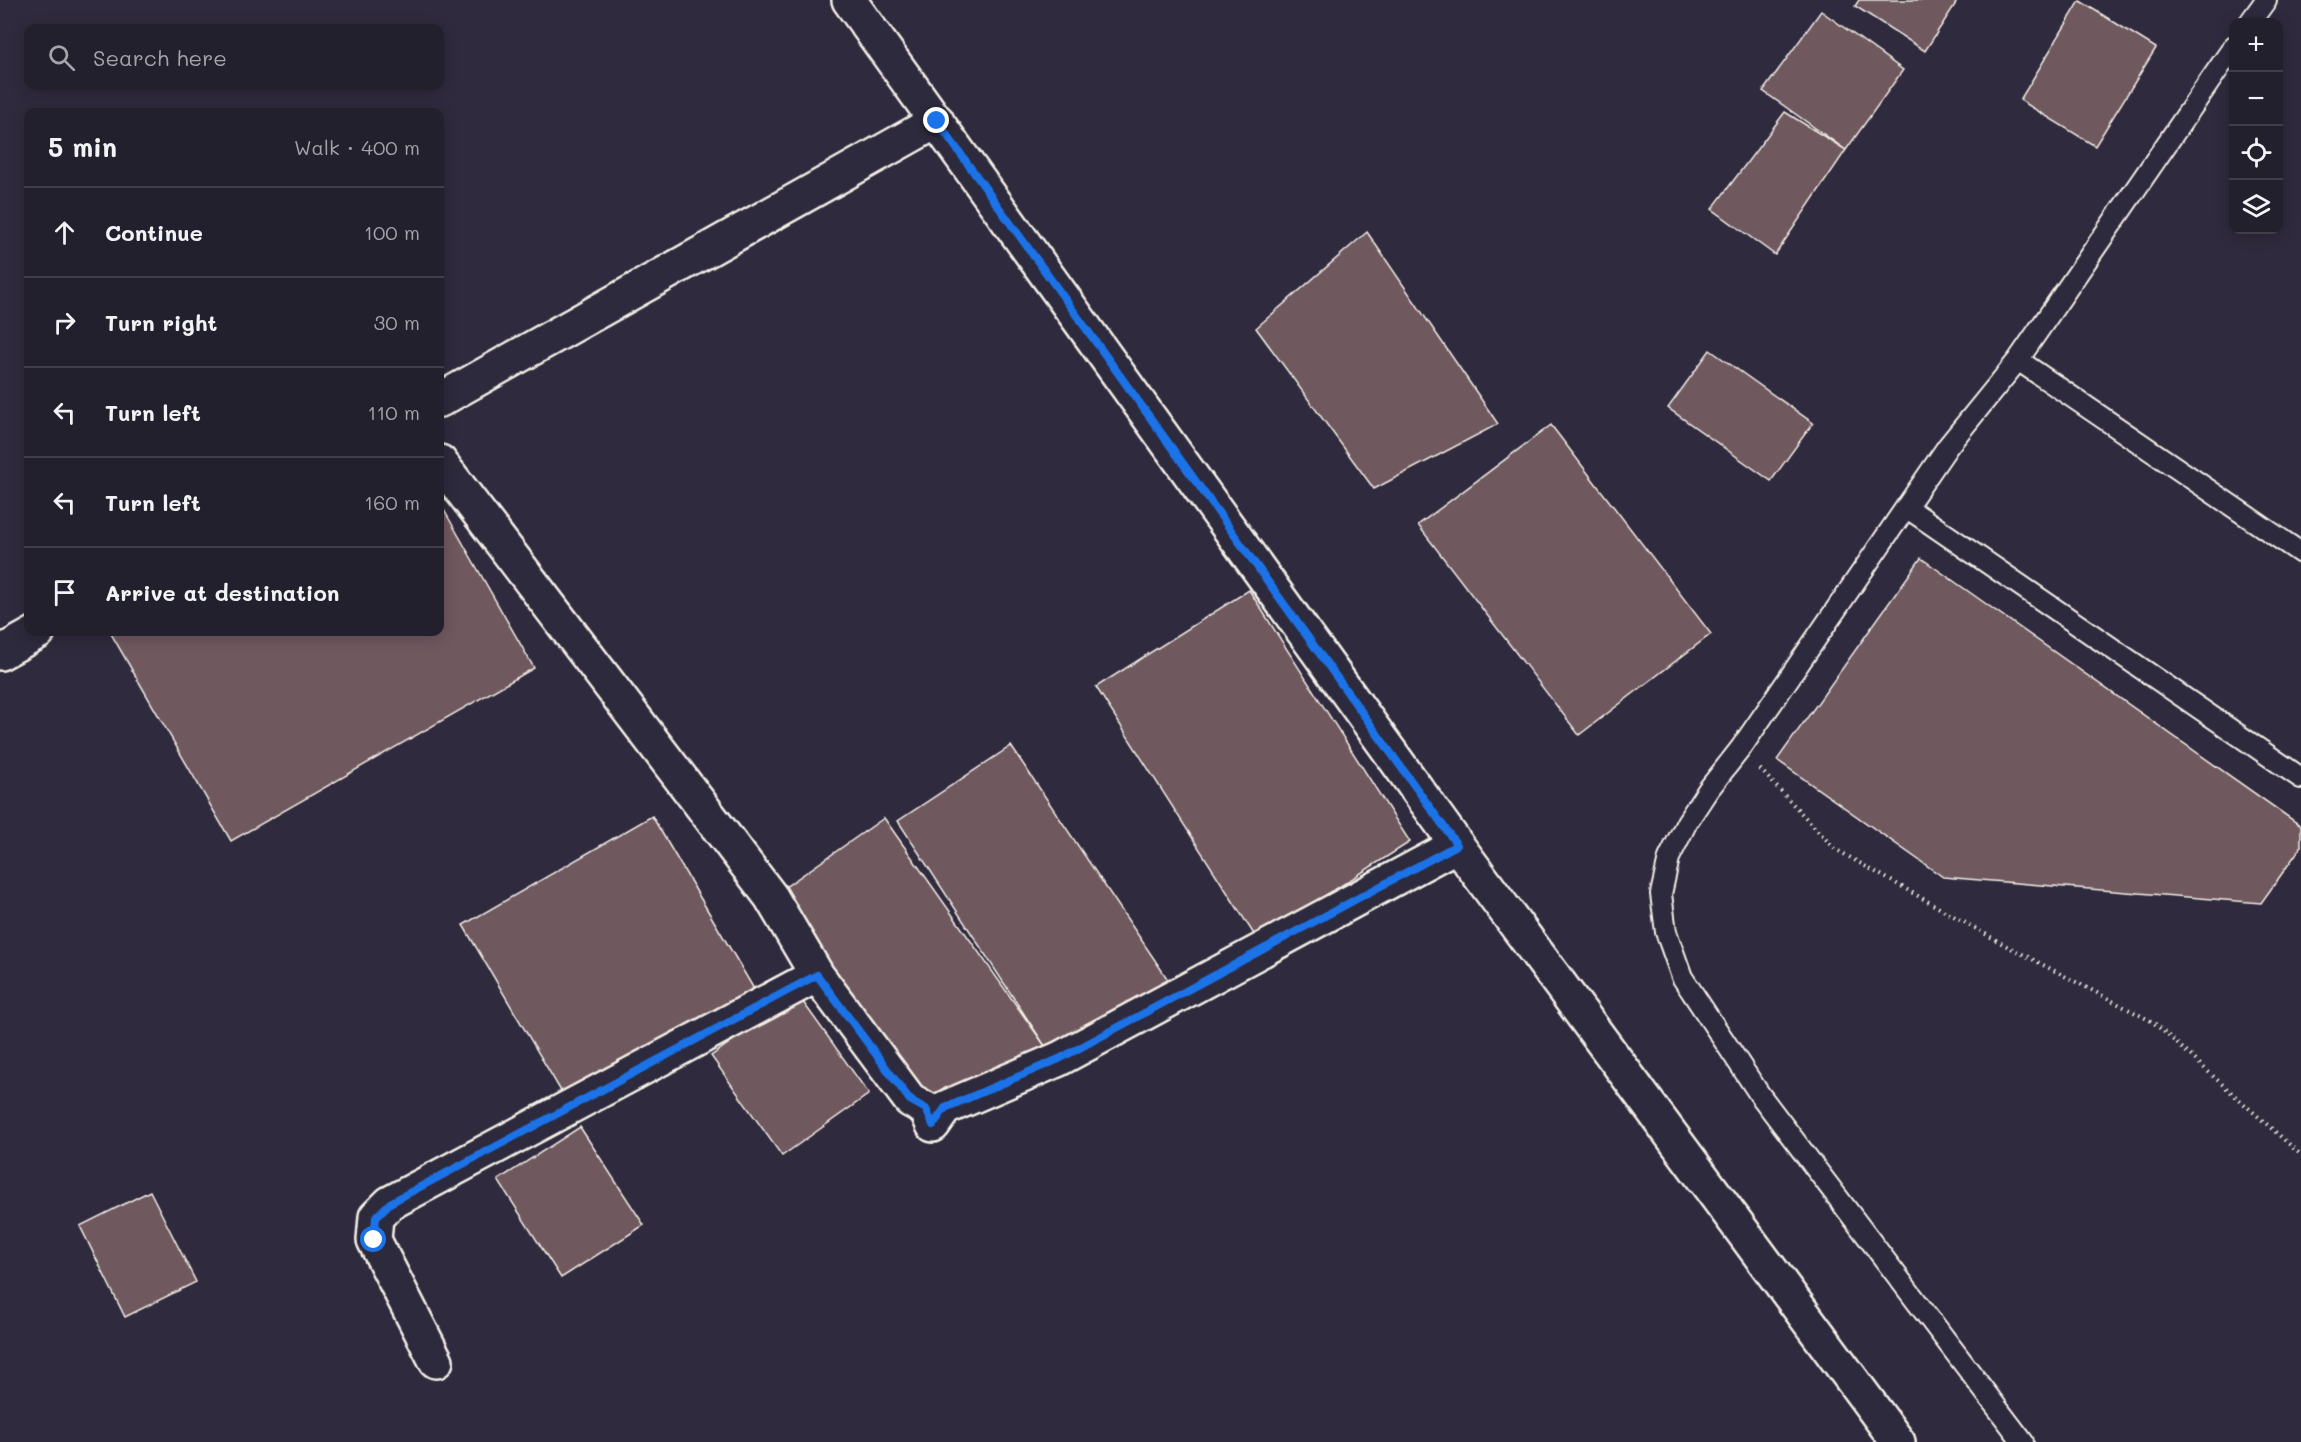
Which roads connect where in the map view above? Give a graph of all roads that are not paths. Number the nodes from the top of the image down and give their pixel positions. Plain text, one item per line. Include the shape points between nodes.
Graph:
1 (849, 0) edge
2 (2266, 0) edge
3 (2253, 18) edge
4 (2229, 53) edge
5 (937, 121) junction
6 (2018, 360) junction
7 (444, 398) edge
8 (444, 467) edge
9 (1906, 507) junction
10 (2301, 553) edge
11 (31, 636) edge
12 (0, 653) edge
13 (2301, 778) edge
14 (1457, 845) junction
15 (817, 975) junction
16 (436, 1361) dead end
17 (1898, 1442) edge
18 (2023, 1442) edge

1 - 5 street
2 - 3 lane
4 - 6 lane
5 - 7 street
5 - 14 street
6 - 9 lane via 1948,446
6 - 10 lane
8 - 15 street via 771,897
9 - 13 lane
9 - 18 lane via 1687,822 1669,858 1661,894 1666,932 1682,977 1760,1095
11 - 12 street
14 - 15 street via 1059,1059 945,1108 933,1125 926,1109 910,1100
14 - 17 street
15 - 16 street via 380,1211 374,1240

